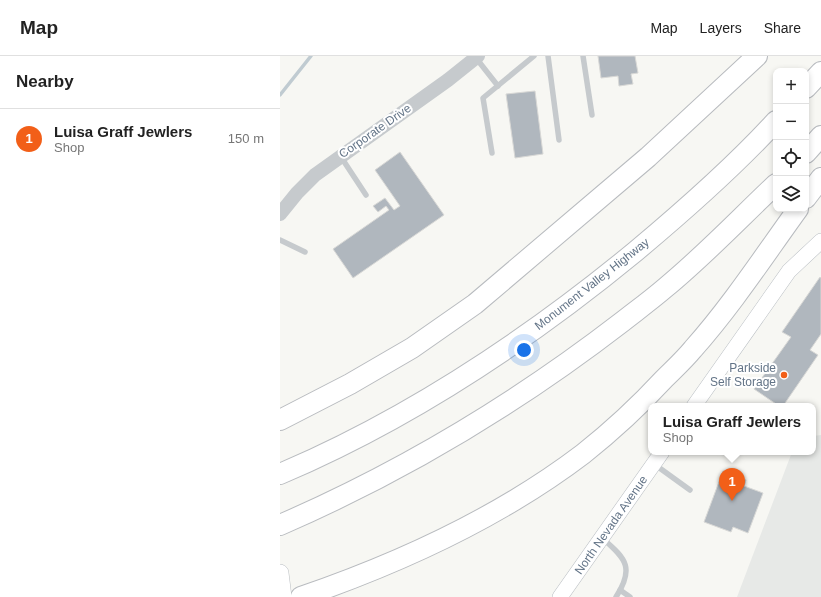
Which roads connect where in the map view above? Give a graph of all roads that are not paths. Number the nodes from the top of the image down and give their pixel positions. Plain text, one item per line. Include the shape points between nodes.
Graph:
1 (534, 56) edge
2 (548, 56) edge
3 (584, 56) edge
4 (757, 56) edge
5 (477, 57) edge
6 (821, 72) edge
7 (809, 85) edge
8 (498, 86) junction
9 (592, 115) dead end
10 (773, 124) edge
11 (821, 136) edge
12 (560, 140) dead end
13 (809, 149) edge
14 (492, 153) dead end
15 (340, 156) junction
16 (821, 178) edge
17 (773, 187) edge
18 (809, 194) edge
19 (366, 195) dead end
20 (796, 212) edge
21 (280, 214) edge
22 (280, 240) edge
23 (821, 241) edge
24 (305, 252) dead end
25 (696, 403) edge
26 (280, 420) edge
27 (658, 458) edge
28 (280, 474) edge
29 (690, 490) dead end
30 (280, 525) edge
31 (602, 538) junction
32 (280, 573) edge
33 (620, 590) junction
34 (330, 591) edge
35 (283, 597) edge
36 (301, 597) edge
37 (560, 597) edge
38 (616, 597) edge
39 (630, 597) edge

1 - 8 lane
2 - 12 lane
3 - 9 lane
4 - 26 highway via 648,157 475,304 412,348
5 - 8 lane
5 - 15 street, Corporate Drive
6 - 7 highway
8 - 14 lane via 483,98
10 - 28 highway, Monument Valley Highway via 672,221 583,294 501,353 414,406 311,461
11 - 13 highway
15 - 19 lane
15 - 21 street, Corporate Drive via 315,175
16 - 18 highway
17 - 30 highway via 665,289 582,353 472,426 319,508
20 - 34 highway via 693,350 633,412 583,454 529,492 444,539
22 - 24 lane
23 - 25 main road via 789,271
27 - 29 lane
27 - 31 main road, North Nevada Avenue
31 - 33 lane via 613,547 625,564 627,575
31 - 37 main road, North Nevada Avenue
32 - 35 main road
33 - 38 lane
33 - 39 lane
34 - 36 highway

